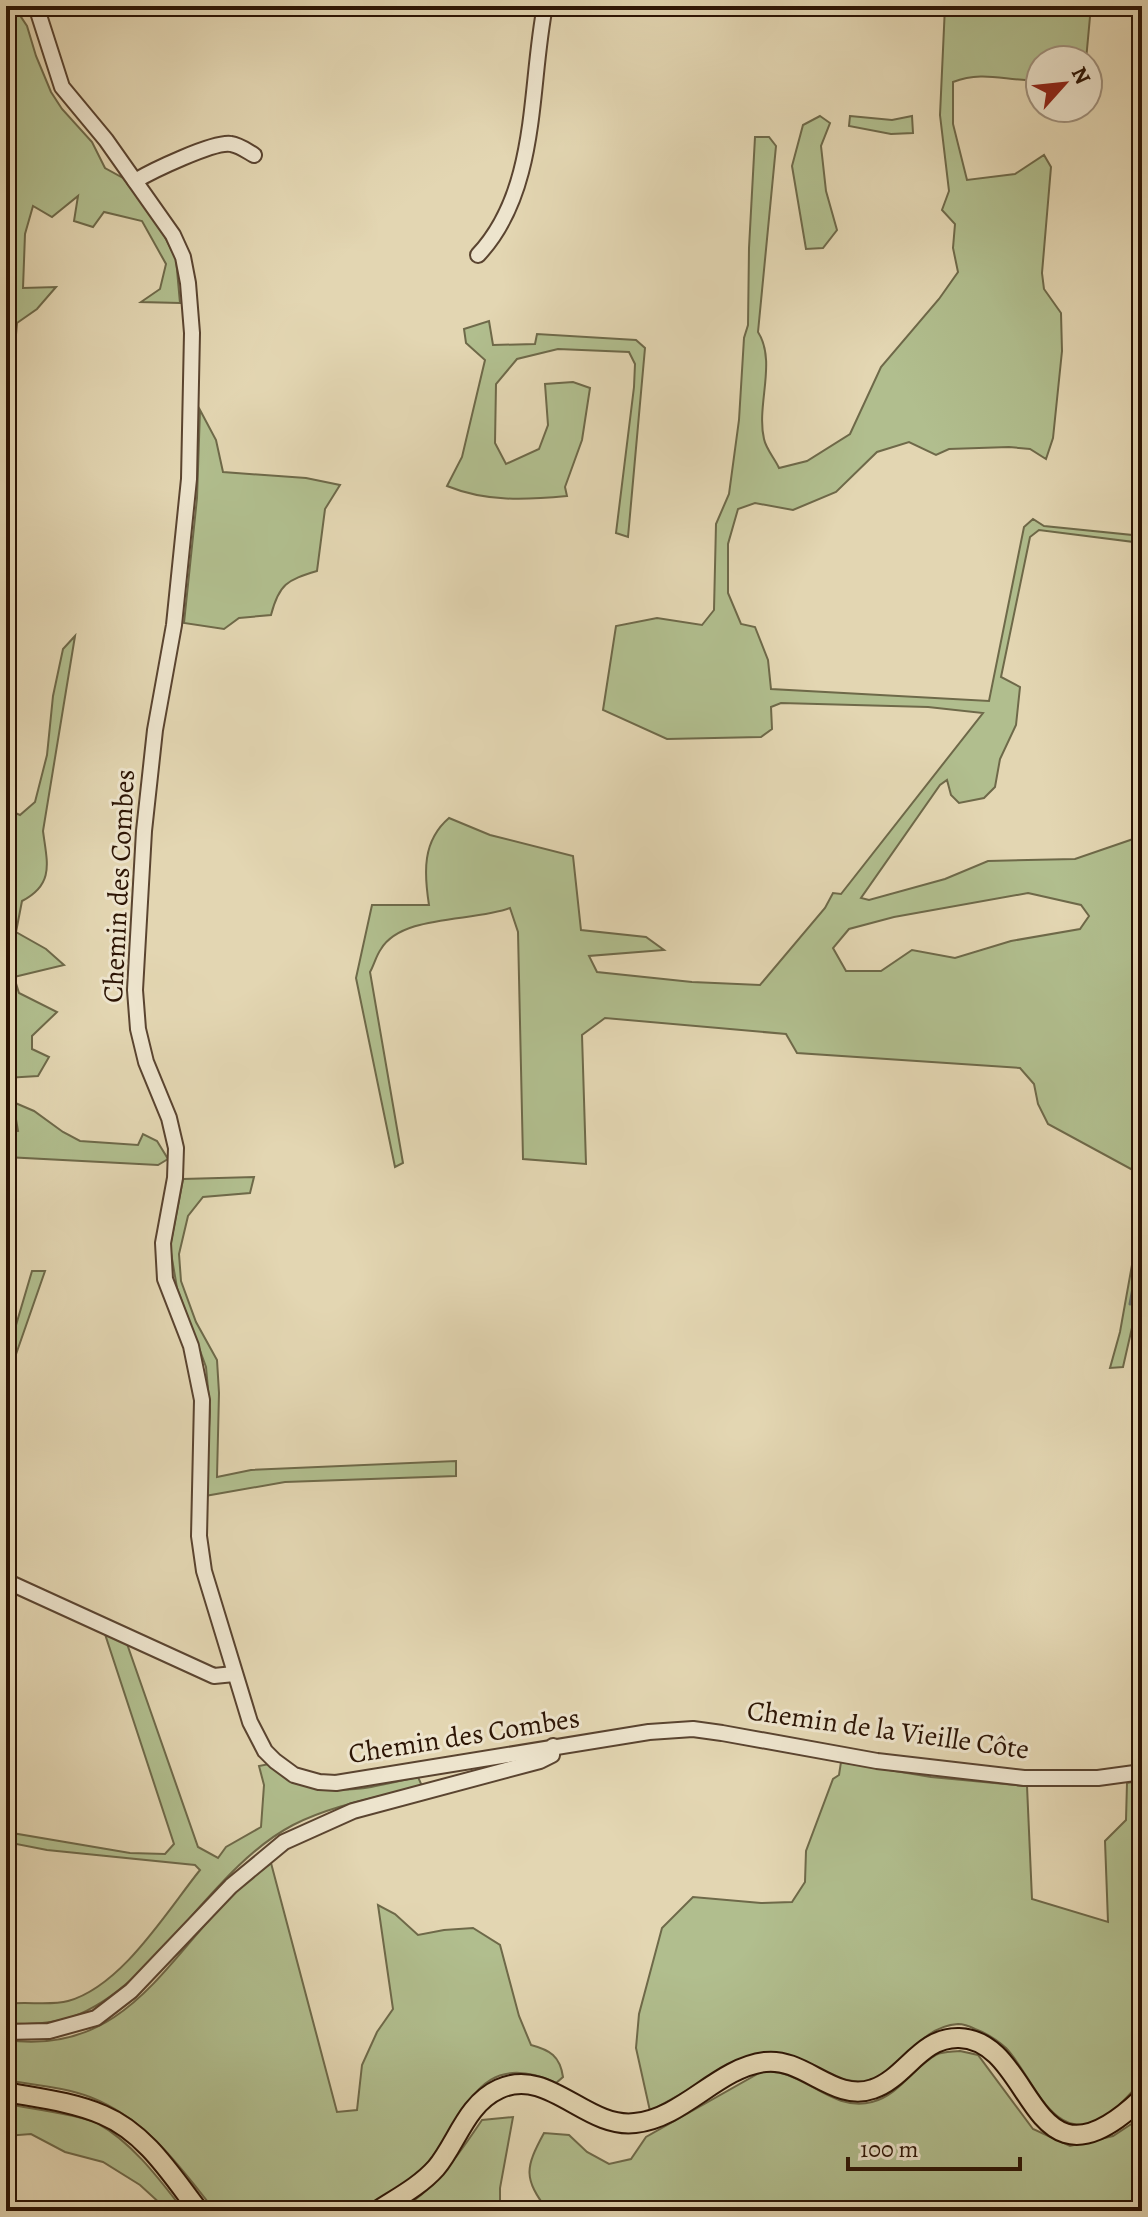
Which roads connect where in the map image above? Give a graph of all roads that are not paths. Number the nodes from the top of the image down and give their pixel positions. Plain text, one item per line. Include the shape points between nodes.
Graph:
1 (36, 6) edge
2 (545, 6) edge
3 (254, 155) dead end
4 (135, 181) junction
5 (478, 255) dead end
6 (6, 1581) edge
7 (234, 1674) junction
8 (722, 1733) joint
9 (553, 1746) junction
10 (1142, 1772) edge
11 (6, 2032) edge
12 (6, 2092) edge
13 (1142, 2098) edge
14 (199, 2211) edge
15 (377, 2211) edge

1 - 4 street, Chemin des Combes via 62,87
2 - 5 street via 531,128 515,191 490,243
3 - 4 street via 222,143
4 - 7 street, Chemin des Combes via 183,257 192,333 185,528 146,817 136,1011 140,1042 176,1148 163,1243 165,1279 198,1373 199,1536
6 - 7 street via 214,1676
7 - 9 street, Chemin des Combes via 265,1751 284,1769 307,1779 359,1781
8 - 9 street, Chemin des Combes via 677,1729
8 - 10 street, Chemin de la Vieille Côte via 961,1772 1071,1779
9 - 11 street via 552,1755 540,1761 353,1811 284,1842 231,1886 131,1991 96,2018 49,2031
12 - 14 main road via 84,2108 117,2122 146,2145
13 - 15 main road via 1101,2129 1064,2132 1042,2117 997,2055 976,2041 956,2038 929,2046 871,2090 846,2090 787,2063 756,2063 670,2111 633,2123 600,2118 538,2087 513,2085 484,2098 436,2168

